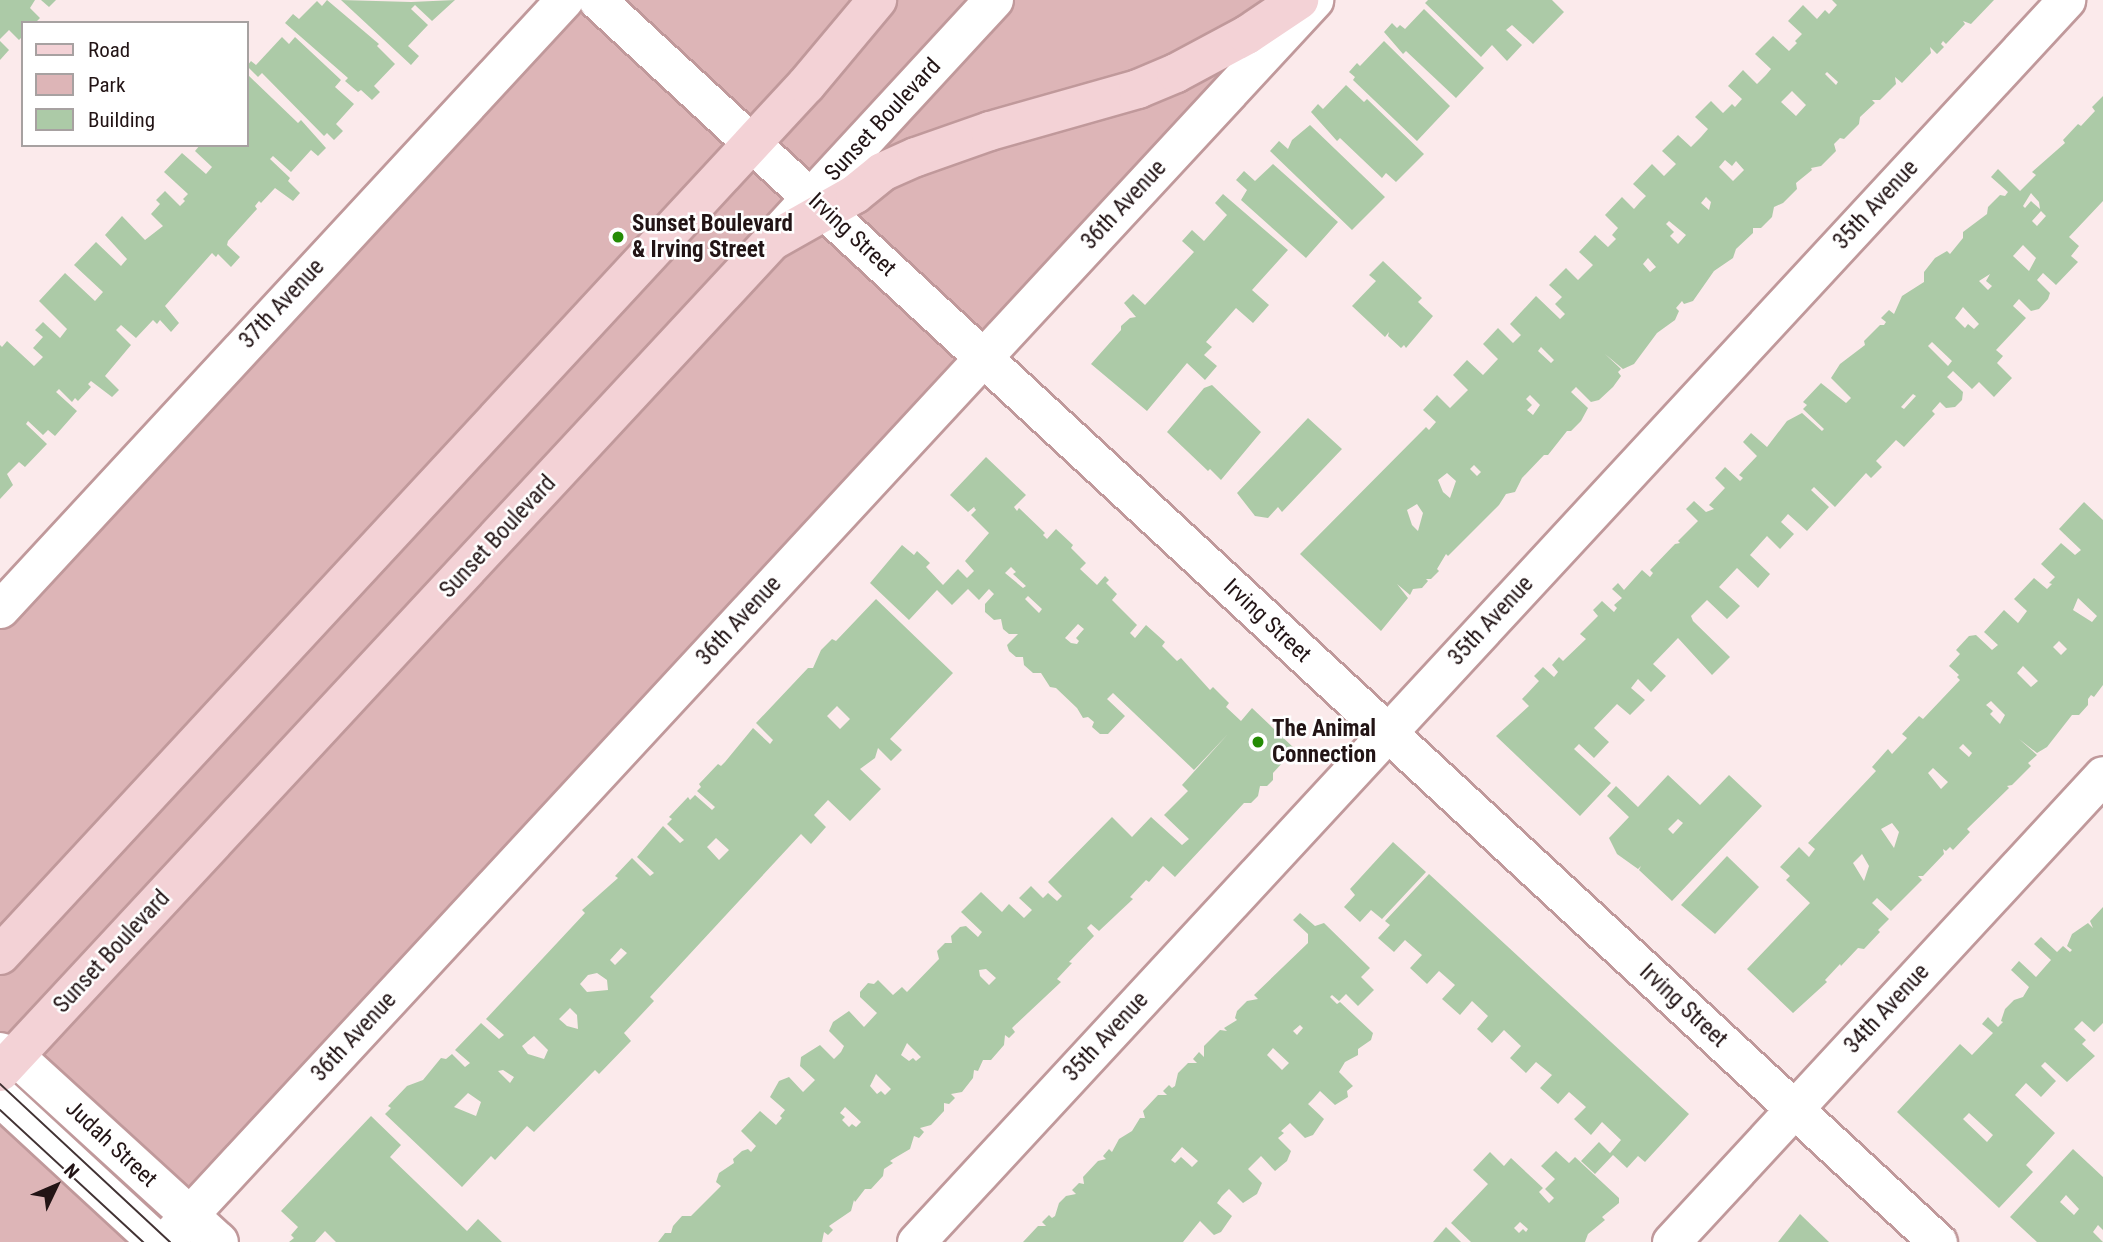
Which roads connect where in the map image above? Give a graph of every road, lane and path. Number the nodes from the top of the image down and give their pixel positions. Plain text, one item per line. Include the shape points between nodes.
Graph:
1 (564, 0) edge
2 (597, 0) edge
3 (877, 0) edge
4 (885, 0) edge
5 (994, 0) edge
6 (1299, 0) edge
7 (1314, 0) edge
8 (2066, 0) edge
9 (817, 74) junction
10 (752, 143) junction
11 (818, 204) junction
12 (983, 357) junction
13 (0, 609) edge
14 (1388, 732) junction
15 (2103, 775) edge
16 (0, 955) edge
17 (5, 1060) edge
18 (0, 1097) edge
19 (1794, 1109) junction
20 (176, 1228) edge
21 (156, 1242) edge
22 (219, 1242) edge
23 (916, 1242) edge
24 (1671, 1242) edge
25 (1938, 1242) edge

1 - 13 street, 37th Avenue
2 - 10 street, Irving Street
3 - 9 main road
4 - 9 street
5 - 11 street, Sunset Boulevard
6 - 11 main road, Sunset Boulevard via 1247,35 1176,73 1138,89 916,157 882,172 855,194
7 - 12 street, 36th Avenue
8 - 14 street, 35th Avenue
9 - 10 main road
10 - 11 street, Irving Street
10 - 16 main road
11 - 12 street, Irving Street
11 - 17 main road, Sunset Boulevard via 772,241
12 - 14 street, Irving Street
12 - 20 street, 36th Avenue
14 - 19 street, Irving Street
14 - 23 street, 35th Avenue
15 - 19 street, 34th Avenue
17 - 20 street, Judah Street
18 - 21 street, Judah Street
19 - 24 street, 34th Avenue
19 - 25 street, Irving Street
20 - 22 street, Judah Street

